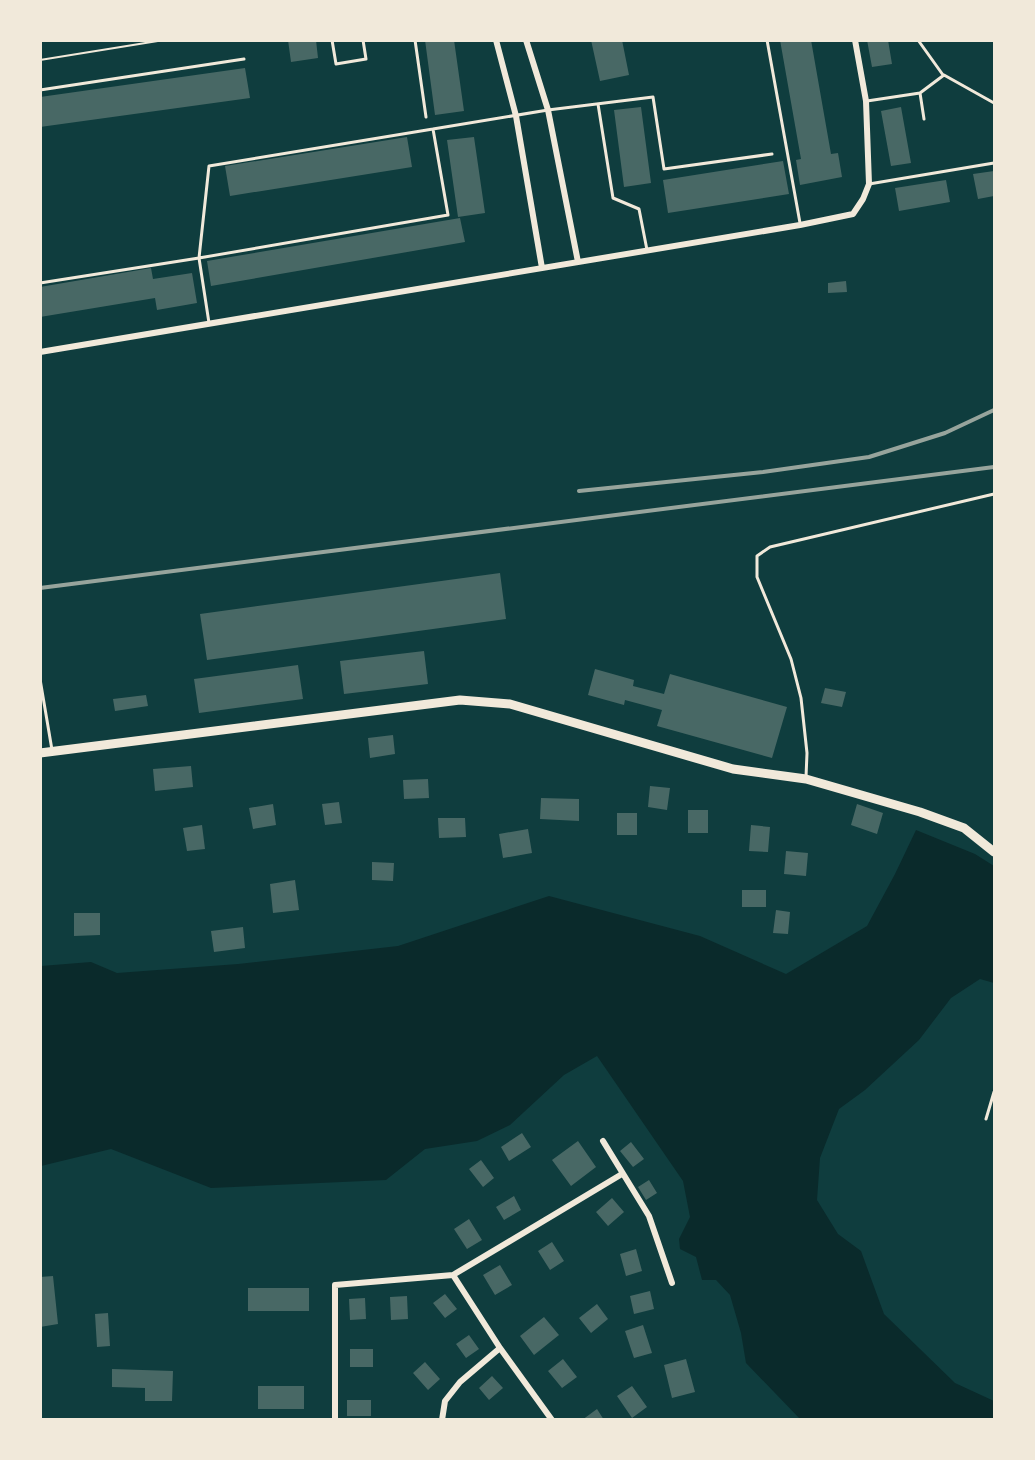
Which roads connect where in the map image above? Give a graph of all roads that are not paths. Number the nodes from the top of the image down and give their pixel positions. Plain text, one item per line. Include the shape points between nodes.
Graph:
1 (332, 40) edge
2 (363, 40) edge
3 (415, 40) edge
4 (496, 40) edge
5 (526, 40) edge
6 (767, 40) edge
7 (855, 40) edge
8 (917, 41) edge
9 (244, 59) dead end
10 (944, 75) junction
11 (40, 90) edge
12 (920, 93) junction
13 (866, 101) junction
14 (994, 103) edge
15 (598, 104) junction
16 (548, 110) junction
17 (516, 116) junction
18 (426, 117) dead end
19 (924, 119) dead end
20 (433, 129) junction
21 (772, 154) dead end
22 (994, 163) edge
23 (869, 184) junction
24 (800, 225) junction
25 (647, 250) junction
26 (199, 258) junction
27 (578, 262) junction
28 (542, 268) junction
29 (40, 284) edge
30 (209, 323) junction
31 (40, 352) edge
32 (994, 494) edge
33 (40, 679) edge
34 (52, 751) junction
35 (40, 753) edge
36 (806, 779) junction
37 (994, 852) edge
38 (994, 1092) edge
39 (986, 1119) dead end
40 (603, 1142) dead end
41 (622, 1174) junction
42 (453, 1275) junction
43 (672, 1283) dead end
44 (500, 1348) junction
45 (335, 1419) edge
46 (442, 1419) edge
47 (552, 1419) edge

1 - 2 lane via 336,64 366,59
3 - 18 lane
4 - 17 street
5 - 16 street
6 - 24 lane
7 - 13 street
8 - 10 lane
9 - 11 lane
10 - 12 lane
10 - 14 lane
12 - 13 lane
12 - 19 lane
13 - 23 street
15 - 16 lane
15 - 21 lane via 653,97 664,169
15 - 25 lane via 613,198 639,209
16 - 17 lane
16 - 27 street
17 - 20 lane
17 - 28 street
20 - 26 lane via 209,166
20 - 26 lane via 448,215
22 - 23 lane
23 - 24 street via 853,214
24 - 25 street
25 - 27 street
26 - 29 lane
26 - 30 lane
27 - 28 street
28 - 30 street
30 - 31 street
32 - 36 lane via 770,547 758,556 757,577 791,659 801,698
33 - 34 lane
34 - 35 main road
34 - 36 main road via 460,700 510,704 733,769
36 - 37 main road via 964,828
38 - 39 lane
40 - 41 street
41 - 42 street
41 - 43 street via 649,1216
42 - 44 street
42 - 45 street via 335,1285
44 - 46 street via 450,1394
44 - 47 street

